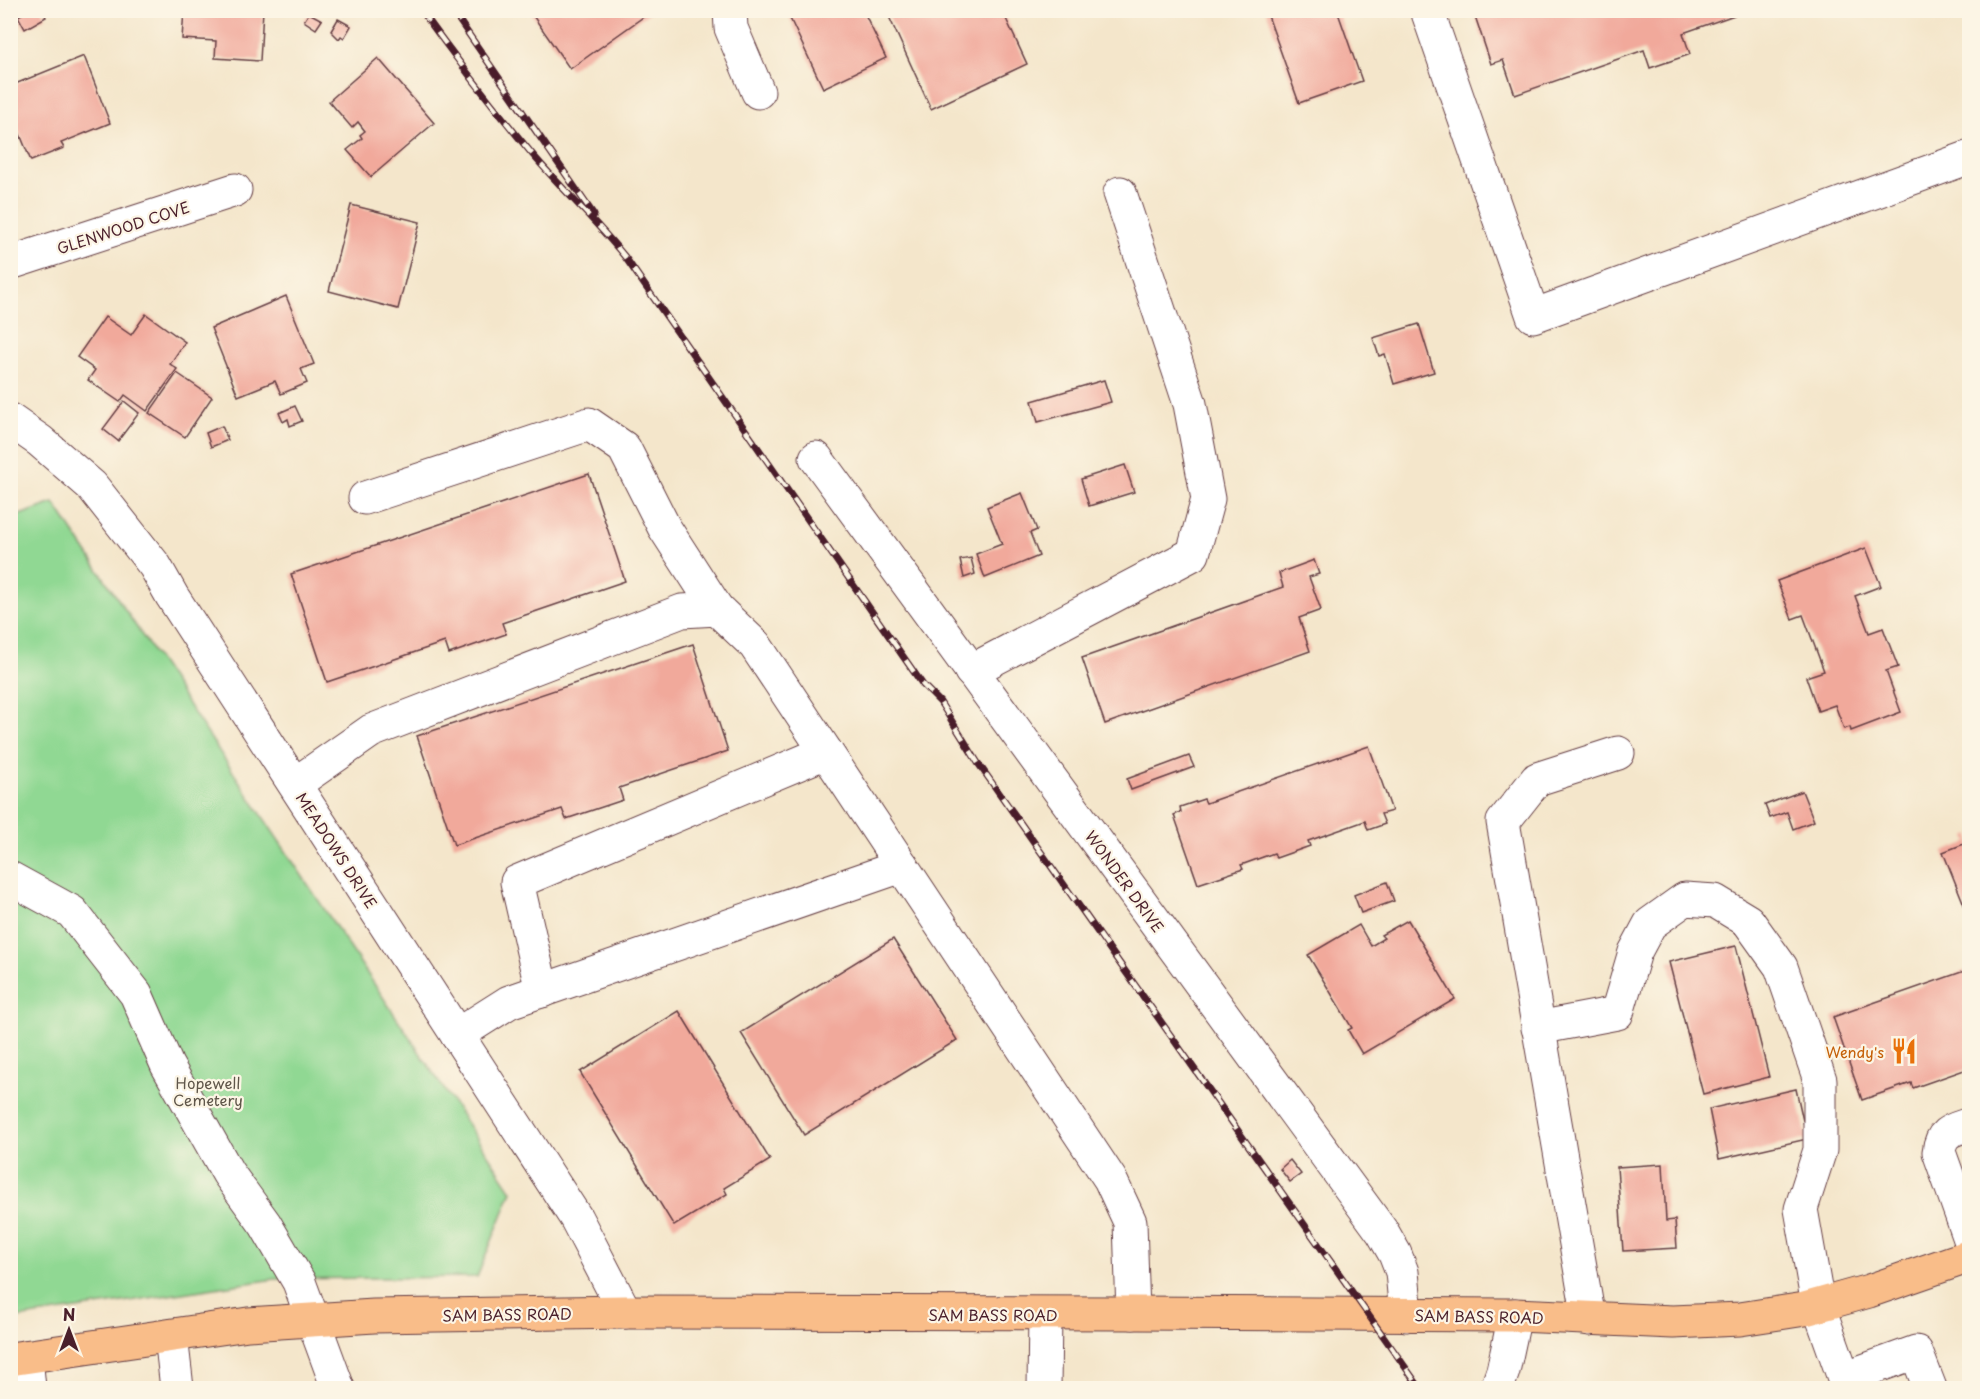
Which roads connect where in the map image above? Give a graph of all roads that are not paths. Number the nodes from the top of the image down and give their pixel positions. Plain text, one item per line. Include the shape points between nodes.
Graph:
1 (730, 10) edge
2 (1427, 10) edge
3 (758, 92) dead end
4 (1970, 157) edge
5 (235, 190) dead end
6 (1120, 193) dead end
7 (10, 263) edge
8 (10, 420) edge
9 (816, 458) dead end
10 (365, 498) dead end
11 (717, 609) junction
12 (971, 671) junction
13 (826, 752) junction
14 (1618, 753) dead end
15 (295, 784) junction
16 (902, 866) junction
17 (10, 878) edge
18 (542, 990) junction
19 (1538, 1028) junction
20 (457, 1035) junction
21 (1970, 1124) edge
22 (1970, 1239) edge
23 (1970, 1256) edge
24 (1818, 1305) junction
25 (625, 1312) junction
26 (1132, 1313) junction
27 (1045, 1314) junction
28 (1406, 1315) junction
29 (1515, 1315) junction
30 (312, 1319) junction
31 (1588, 1319) junction
32 (171, 1336) junction
33 (18, 1358) edge
34 (1846, 1383) edge
35 (29, 1389) edge
36 (177, 1389) edge
37 (338, 1389) edge
38 (1044, 1389) edge
39 (1497, 1389) edge
40 (1930, 1389) edge

1 - 3 street via 731,28
2 - 4 street via 1533,316
5 - 7 street, GLENWOOD COVE
6 - 12 street via 1190,404 1208,499 1192,554
8 - 15 street, MEADOWS DRIVE via 92,486 155,566
9 - 12 street, WONDER DRIVE
10 - 11 street via 589,424 624,448 664,527
11 - 13 street via 756,645
11 - 15 street via 682,611 371,731
12 - 28 street, WONDER DRIVE via 1383,1233 1402,1272
13 - 16 street
13 - 18 street via 518,882
14 - 19 street via 1537,779 1503,822
15 - 20 street, MEADOWS DRIVE
16 - 18 street
16 - 26 street via 1110,1179 1130,1222
17 - 30 street via 72,912 136,994 167,1065 228,1173 265,1224 299,1282
18 - 20 street via 509,1002
19 - 24 street via 1617,1013 1635,952 1650,924 1685,899 1715,901 1748,921 1781,967 1820,1080 1820,1150 1801,1209
19 - 31 street
20 - 25 street, MEADOWS DRIVE via 576,1218
21 - 22 street via 1948,1131 1940,1140 1939,1152
23 - 24 main road, SAM BASS ROAD
24 - 31 main road, SAM BASS ROAD via 1718,1320
24 - 34 street
25 - 27 main road, SAM BASS ROAD
25 - 30 main road, SAM BASS ROAD
26 - 27 main road, SAM BASS ROAD
26 - 28 main road, SAM BASS ROAD
27 - 38 street
28 - 29 main road, SAM BASS ROAD
29 - 31 main road, SAM BASS ROAD
29 - 39 street
30 - 32 main road, SAM BASS ROAD
30 - 37 street
32 - 33 main road, SAM BASS ROAD
32 - 36 street
33 - 35 street
34 - 40 street via 1916,1352

